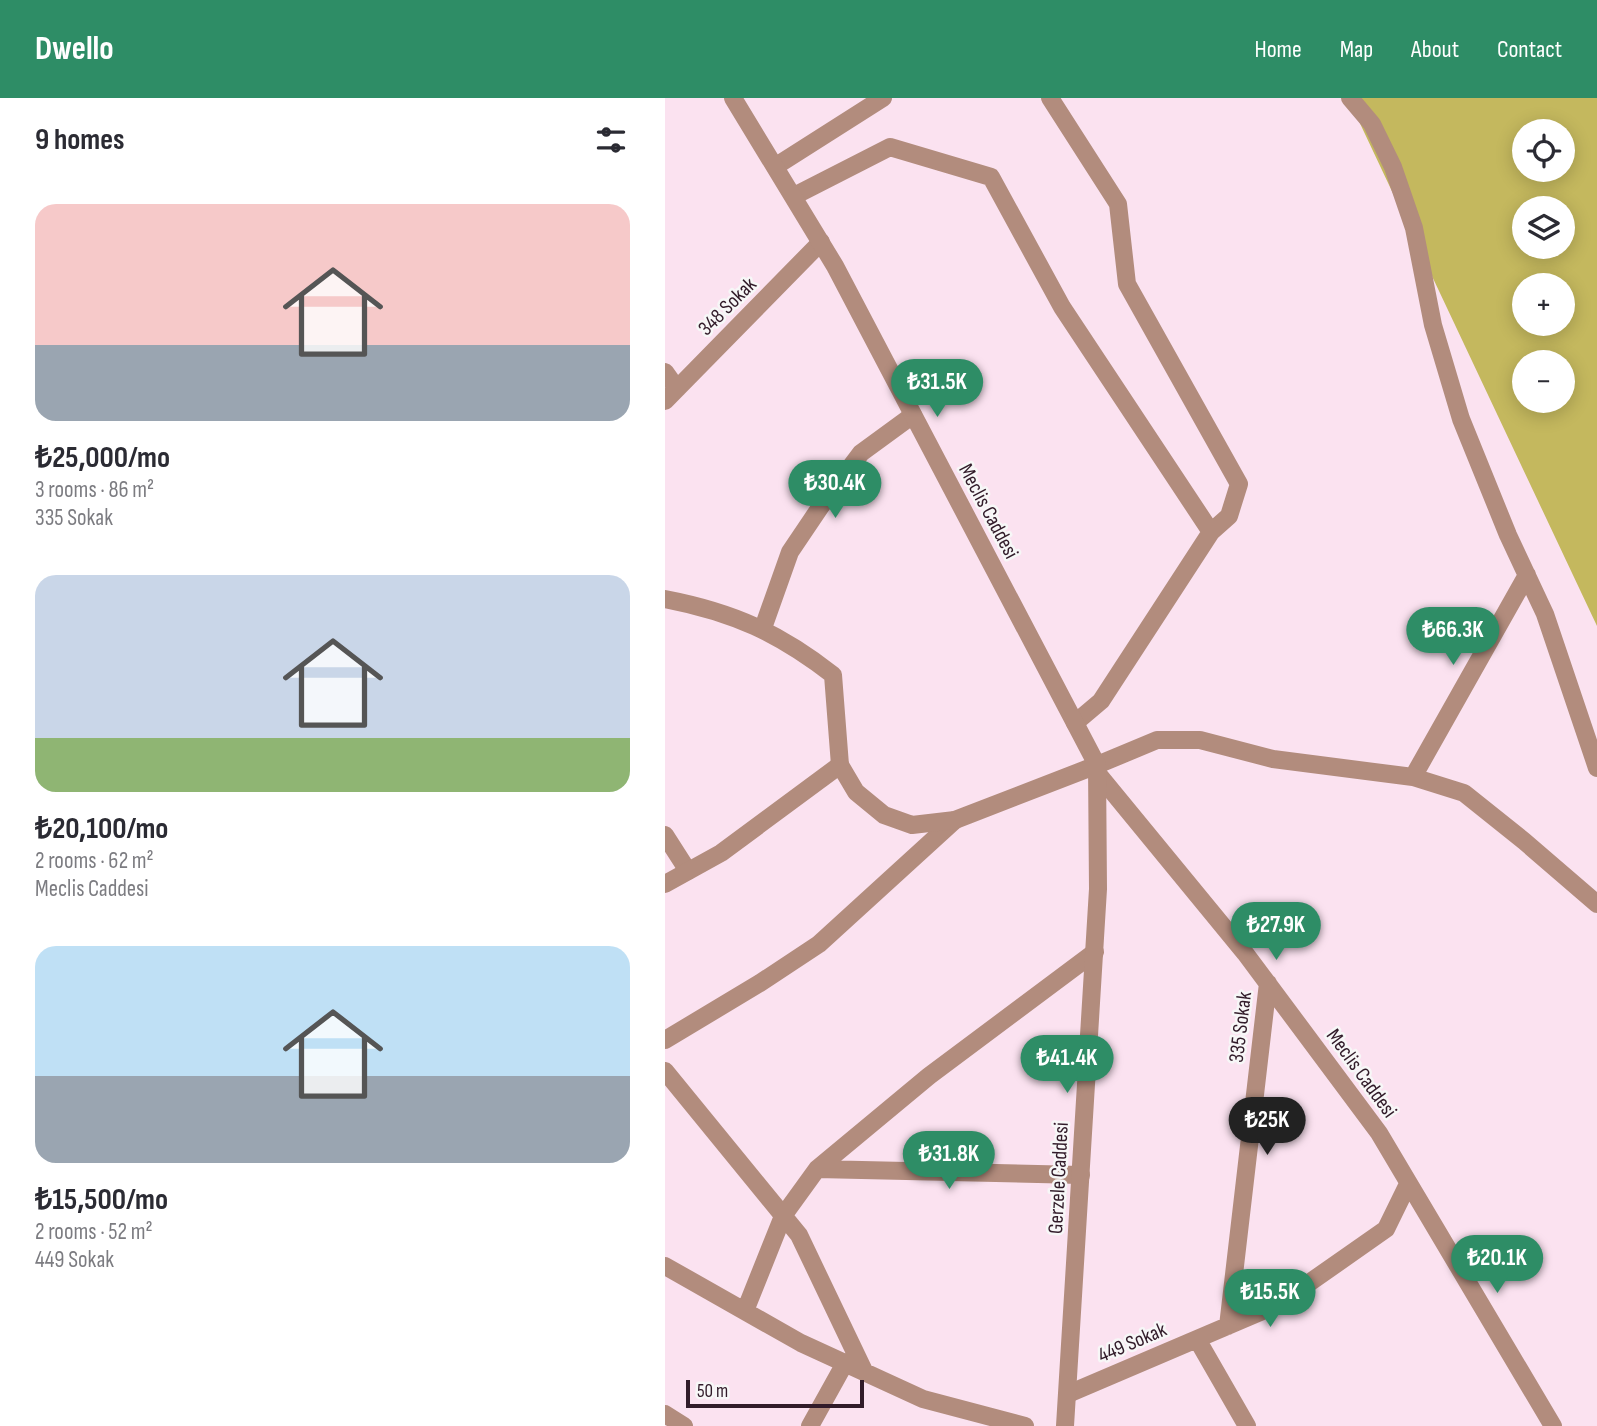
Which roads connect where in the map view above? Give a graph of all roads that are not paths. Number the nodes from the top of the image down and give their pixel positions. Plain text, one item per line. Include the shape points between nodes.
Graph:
1 (733, 98) edge
2 (883, 98) edge
3 (1050, 98) edge
4 (1350, 98) edge
5 (776, 166) junction
6 (793, 196) junction
7 (821, 242) junction
8 (665, 372) edge
9 (671, 395) edge
10 (913, 415) junction
11 (1211, 532) junction
12 (1527, 575) junction
13 (665, 598) edge
14 (763, 628) junction
15 (1075, 723) junction
16 (840, 765) junction
17 (1597, 768) edge
18 (1098, 769) junction
19 (1413, 777) junction
20 (955, 820) junction
21 (665, 835) edge
22 (688, 871) junction
23 (665, 884) edge
24 (1597, 904) edge
25 (1095, 952) junction
26 (1268, 984) junction
27 (665, 1040) edge
28 (665, 1070) edge
29 (817, 1170) junction
30 (1081, 1175) junction
31 (1408, 1184) junction
32 (783, 1216) junction
33 (665, 1266) edge
34 (745, 1311) junction
35 (1228, 1326) junction
36 (1197, 1339) junction
37 (845, 1363) junction
38 (863, 1371) junction
39 (1068, 1394) junction
40 (665, 1414) edge
41 (684, 1426) edge
42 (810, 1426) edge
43 (1025, 1426) edge
44 (1065, 1426) edge
45 (1247, 1426) edge
46 (1553, 1426) edge

1 - 5 street, Meclis Caddesi
2 - 5 street
3 - 11 street via 1118,204 1126,285 1239,484 1229,516
4 - 12 street via 1372,124 1393,167 1415,228 1433,326 1461,419
5 - 6 street, Meclis Caddesi
6 - 7 street, Meclis Caddesi
6 - 11 street via 890,147 991,177 1062,307
7 - 9 street, 348 Sokak
7 - 10 street, Meclis Caddesi
8 - 9 street
10 - 14 street via 861,453 821,506 790,552
10 - 15 street, Meclis Caddesi
11 - 15 street via 1101,701
12 - 17 street via 1545,614
12 - 19 street
13 - 14 street
14 - 16 street via 833,676
15 - 18 street, Meclis Caddesi
16 - 20 street via 856,792 884,816 912,825
16 - 22 street via 721,853
18 - 19 street via 1157,740 1200,740 1273,759
18 - 20 street
18 - 25 street, Gerzele Caddesi
18 - 26 street, Meclis Caddesi
19 - 24 street via 1464,793
20 - 27 street via 819,944
21 - 22 street
22 - 23 street
25 - 29 street via 929,1076
25 - 30 street, Gerzele Caddesi
26 - 31 street, Meclis Caddesi via 1379,1133
26 - 35 street, 335 Sokak
28 - 32 street
29 - 30 street
29 - 32 street
30 - 39 street, Gerzele Caddesi
31 - 35 street, 449 Sokak via 1386,1229 1279,1304
31 - 46 street, Meclis Caddesi
32 - 34 street
32 - 38 street via 799,1235
33 - 34 street
34 - 37 street
35 - 36 street, 449 Sokak
36 - 39 street, 449 Sokak
36 - 45 street
37 - 38 street
37 - 42 street
38 - 43 street via 923,1399
39 - 44 street, Gerzele Caddesi
40 - 41 street

